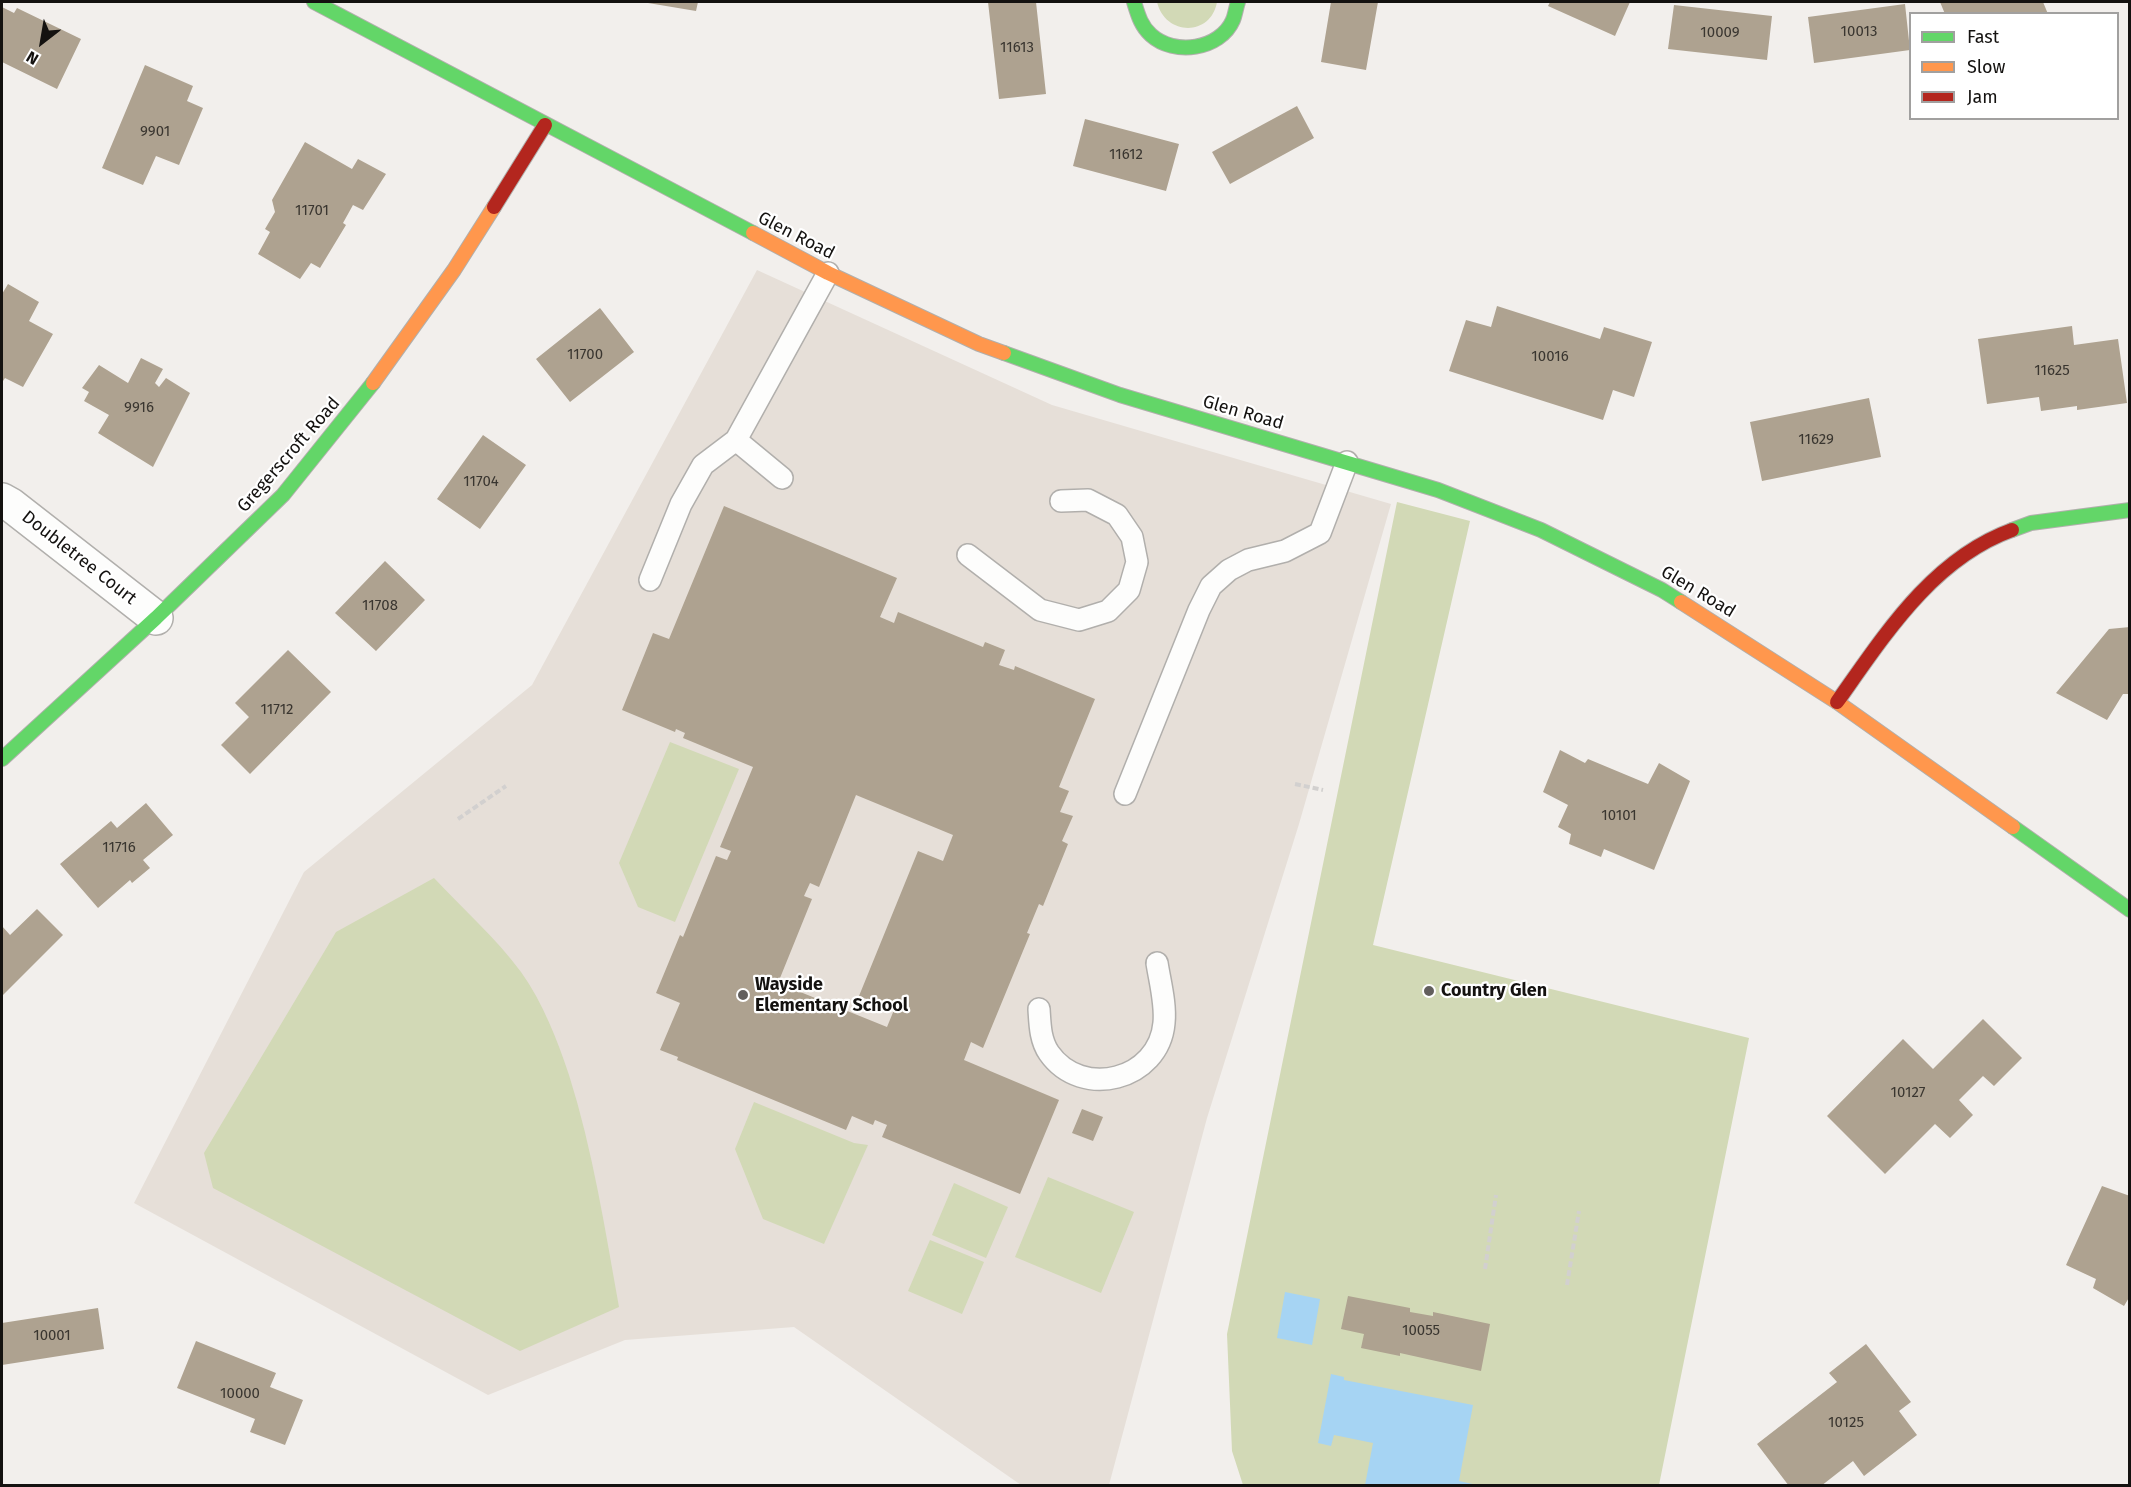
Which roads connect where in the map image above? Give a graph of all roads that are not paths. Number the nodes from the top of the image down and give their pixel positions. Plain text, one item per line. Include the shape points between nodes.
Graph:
1 (314, 2) edge
2 (1134, 2) edge
3 (1238, 2) edge
4 (545, 125) junction
5 (828, 273) junction
6 (736, 440) junction
7 (1347, 462) junction
8 (782, 478) dead end
9 (2, 500) edge
10 (1061, 501) dead end
11 (2130, 510) edge
12 (968, 555) dead end
13 (650, 580) dead end
14 (156, 618) junction
15 (1837, 702) junction
16 (2, 759) edge
17 (1125, 794) dead end
18 (2130, 910) edge
19 (1158, 963) dead end
20 (1039, 1008) dead end

1 - 4 main road, Glen Road
2 - 3 main road via 1142,24 1153,37 1184,49 1202,47 1218,38 1231,25
4 - 5 main road, Glen Road
4 - 14 main road, Gregerscroft Road via 454,270 358,404 283,495
5 - 6 lane
5 - 7 main road, Glen Road via 979,344 1120,395
6 - 8 lane
6 - 13 lane via 703,465 681,504
7 - 15 main road, Glen Road via 1438,490 1541,530 1653,585
7 - 17 lane via 1320,533 1285,551 1248,560 1211,586
9 - 14 street, Doubletree Court
10 - 12 lane via 1088,500 1117,515 1132,537 1137,562 1129,590 1108,611 1079,620 1040,610
11 - 15 main road via 2031,524 1995,536 1947,568 1898,616
14 - 16 main road, Gregerscroft Road
15 - 18 main road, Glen Road
19 - 20 lane via 1164,1023 1159,1044 1143,1065 1121,1078 1094,1080 1066,1070 1049,1053 1040,1033

